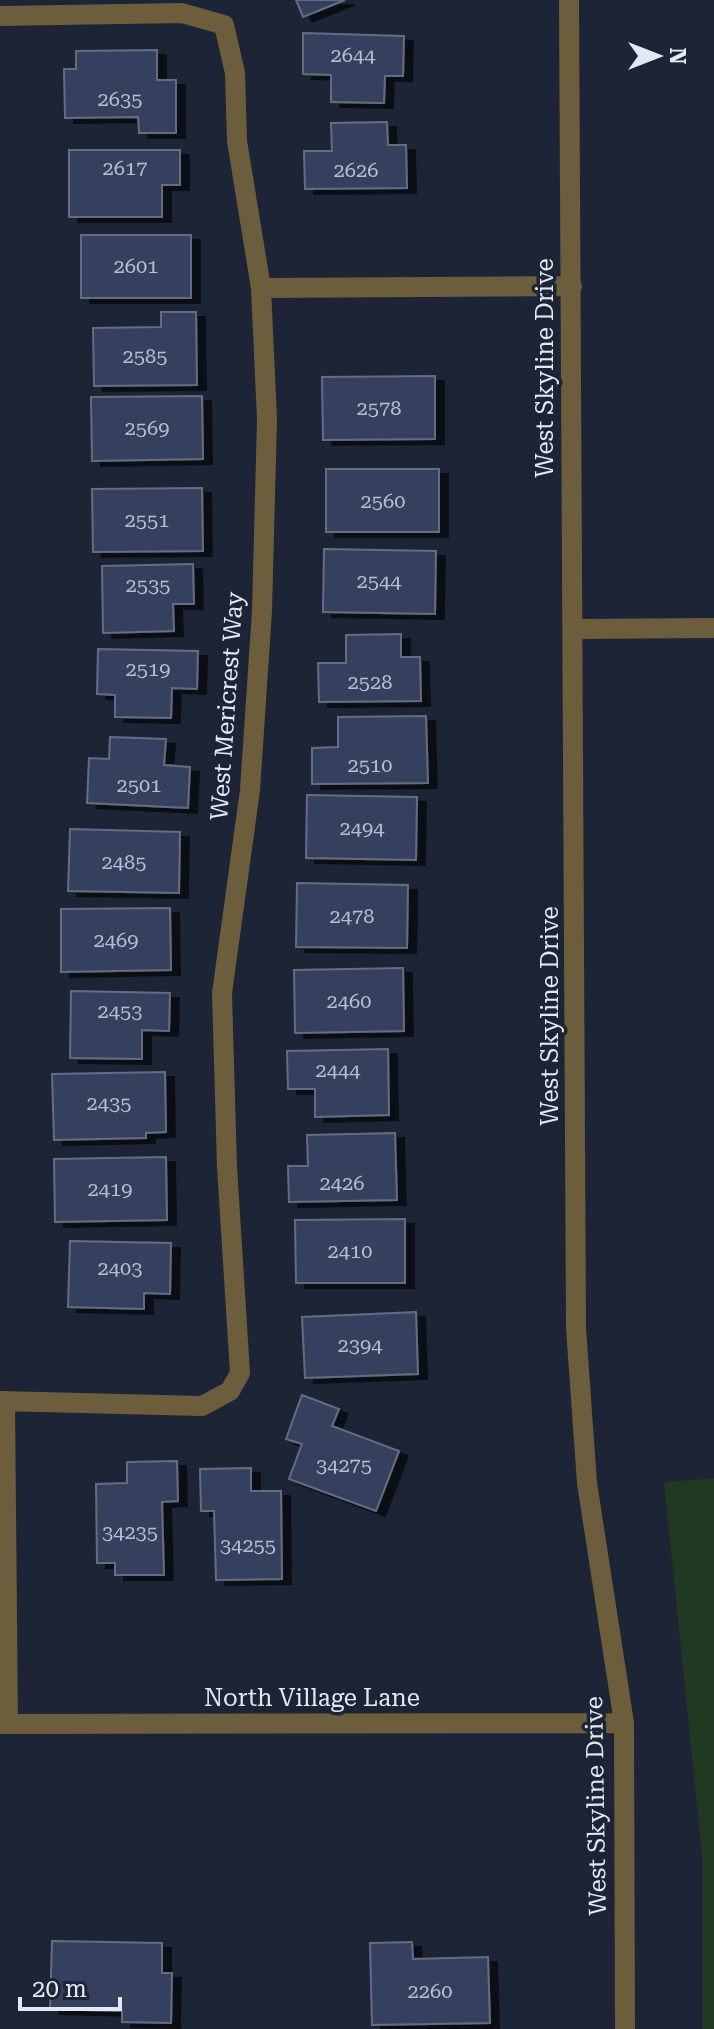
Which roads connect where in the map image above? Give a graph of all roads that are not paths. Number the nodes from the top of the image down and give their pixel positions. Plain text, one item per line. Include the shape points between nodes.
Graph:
1 (569, 0) edge
2 (0, 16) edge
3 (572, 286) junction
4 (261, 288) junction
5 (714, 628) edge
6 (575, 629) junction
7 (2, 1401) edge
8 (624, 1723) junction
9 (4, 1724) edge
10 (625, 2029) edge

1 - 3 street, West Skyline Drive
2 - 4 street, West Mericrest Way via 182,13 224,25 235,73 237,141
3 - 4 street
3 - 6 street, West Skyline Drive
4 - 7 street, West Mericrest Way via 267,419 262,611 250,790 222,993 240,1373 230,1391 202,1406
5 - 6 street
6 - 8 street, West Skyline Drive via 576,1328 580,1414
7 - 9 street
8 - 9 street, North Village Lane
8 - 10 street, West Skyline Drive

